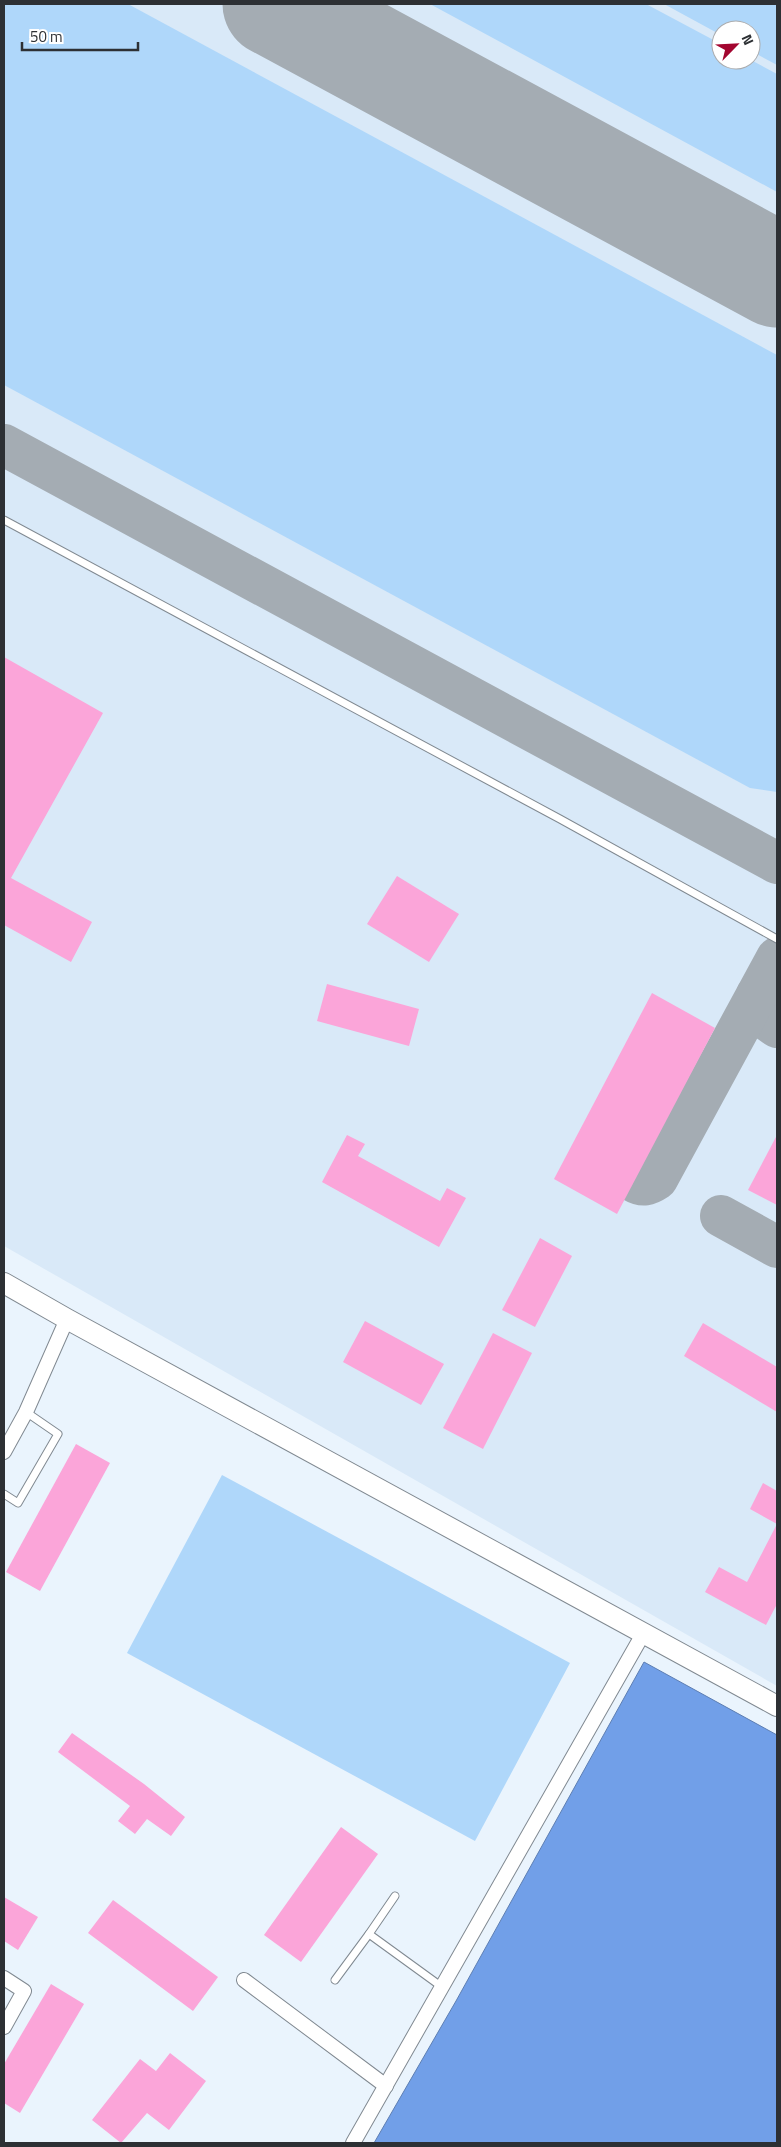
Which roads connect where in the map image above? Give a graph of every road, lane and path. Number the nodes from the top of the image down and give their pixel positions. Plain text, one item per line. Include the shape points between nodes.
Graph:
1 (4, 520) edge
2 (777, 940) edge
3 (4, 1282) edge
4 (66, 1319) junction
5 (26, 1412) junction
6 (4, 1452) edge
7 (4, 1494) edge
8 (643, 1634) junction
9 (777, 1706) edge
10 (395, 1896) dead end
11 (369, 1934) junction
12 (4, 1978) edge
13 (244, 1980) dead end
14 (335, 1980) dead end
15 (442, 1987) junction
16 (4, 2027) edge
17 (386, 2086) junction
18 (353, 2143) edge

1 - 2 lane via 552,814
3 - 4 street
4 - 5 street
4 - 8 street
5 - 6 street
5 - 7 lane via 58,1434 18,1503
8 - 9 street
8 - 15 street
10 - 11 lane
11 - 14 lane
11 - 15 lane
12 - 16 street via 24,1991
13 - 17 street
15 - 17 street
17 - 18 street

